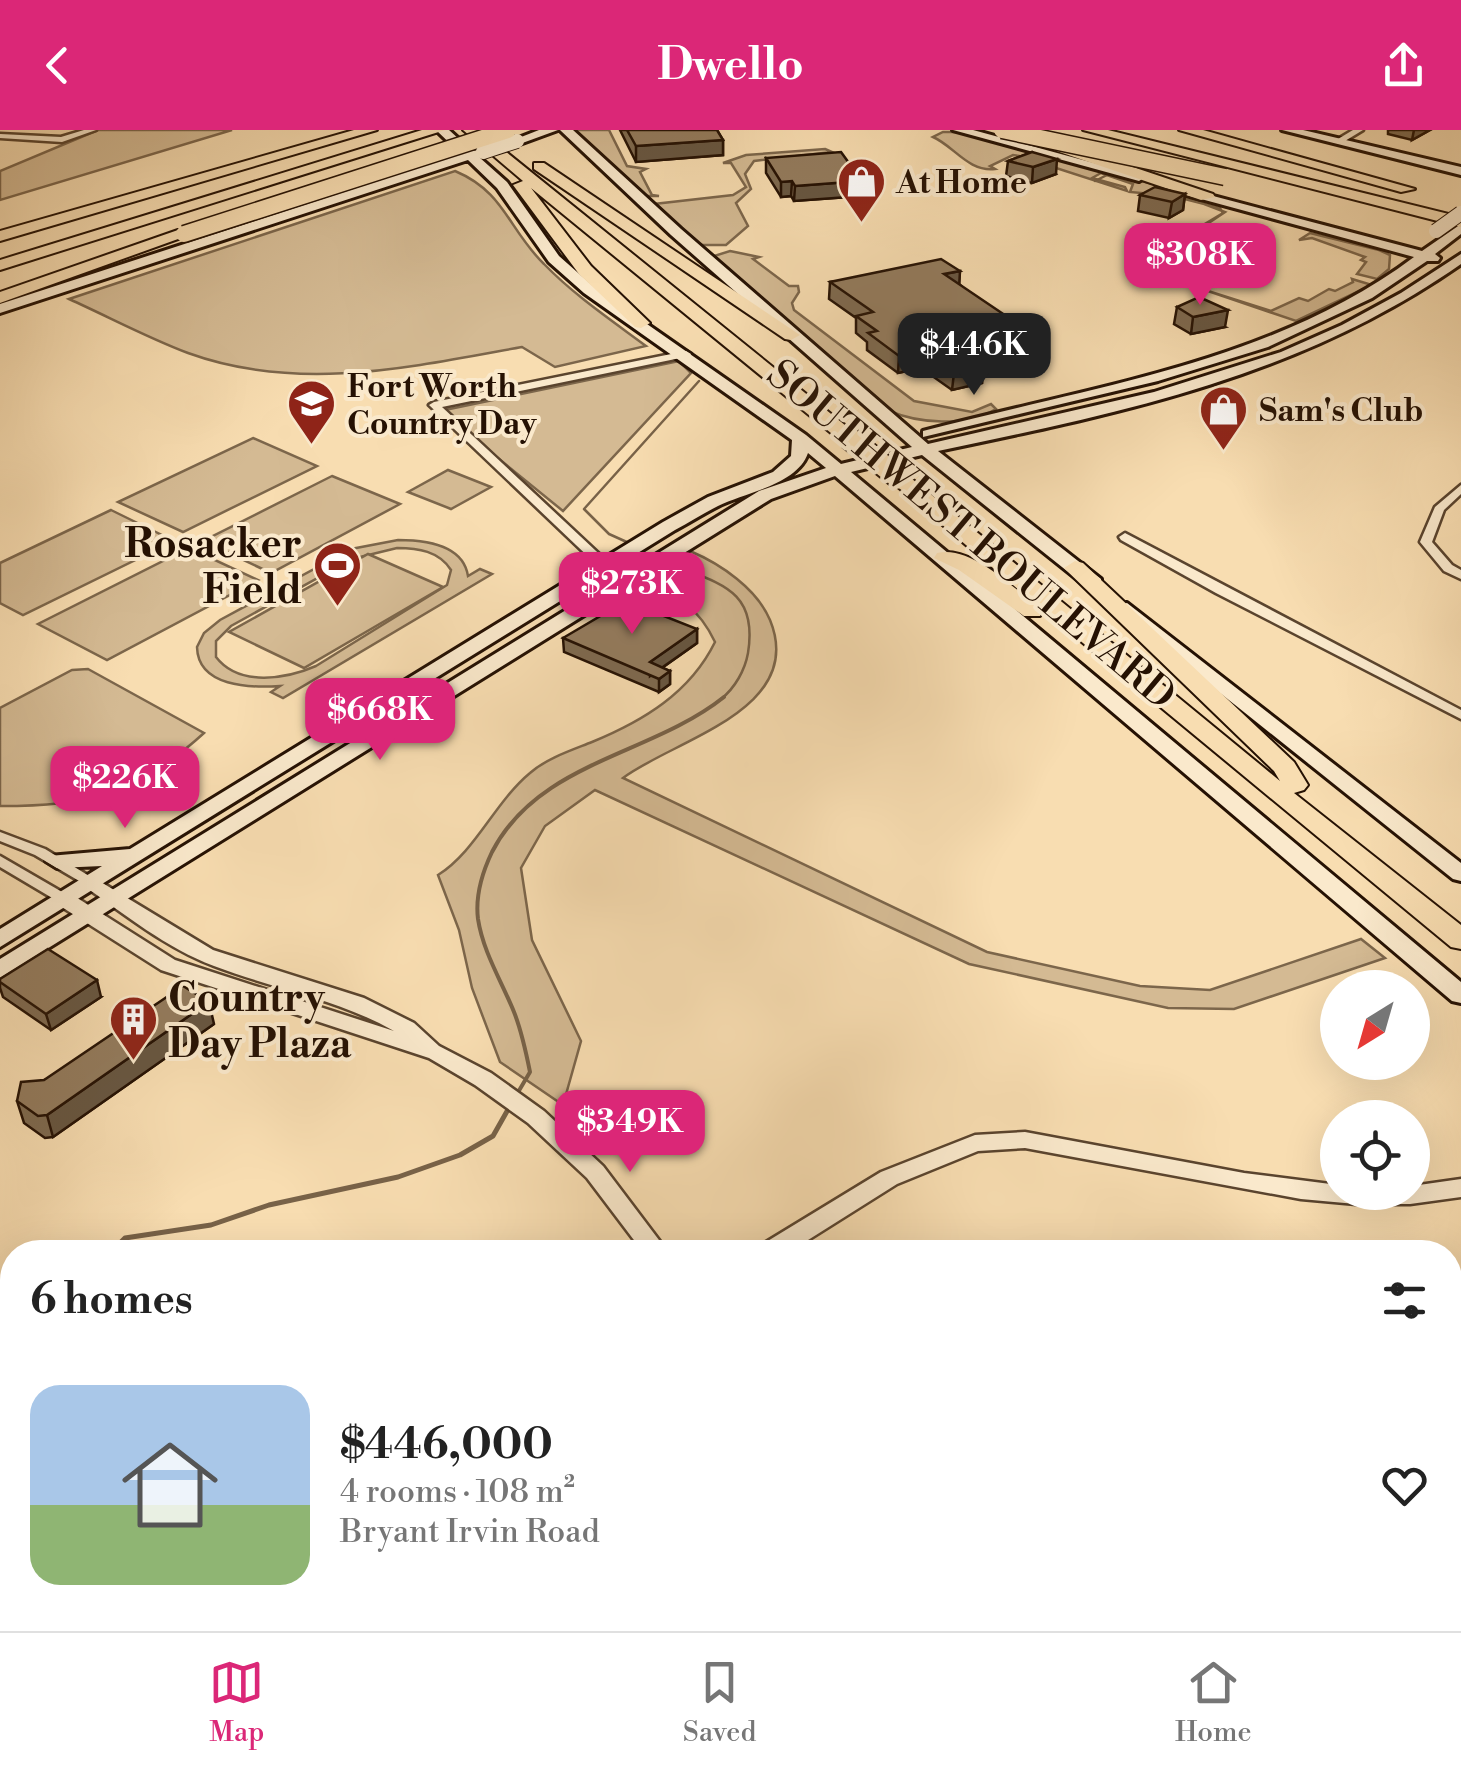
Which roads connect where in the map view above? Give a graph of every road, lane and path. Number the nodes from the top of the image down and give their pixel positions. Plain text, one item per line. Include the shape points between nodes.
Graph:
1 (92, 130) edge
2 (370, 130) edge
3 (394, 130) edge
4 (552, 130) edge
5 (566, 130) edge
6 (959, 130) edge
7 (1002, 130) edge
8 (1015, 130) edge
9 (1090, 130) edge
10 (1140, 130) edge
11 (1186, 130) edge
12 (1288, 130) edge
13 (1358, 130) edge
14 (477, 131) edge
15 (443, 132) edge
16 (288, 135) dead end
17 (0, 136) edge
18 (512, 140) edge
19 (1338, 142) junction
20 (476, 153) junction
21 (339, 160) junction
22 (1461, 171) edge
23 (420, 172) junction
24 (489, 172) junction
25 (1415, 192) dead end
26 (1208, 196) junction
27 (1434, 197) dead end
28 (1461, 209) edge
29 (1459, 228) edge
30 (1331, 231) junction
31 (0, 233) edge
32 (1362, 239) junction
33 (0, 250) edge
34 (1425, 256) junction
35 (1459, 263) edge
36 (0, 265) edge
37 (1398, 276) junction
38 (0, 280) edge
39 (0, 298) edge
40 (0, 309) edge
41 (641, 323) junction
42 (791, 335) junction
43 (686, 354) junction
44 (877, 409) junction
45 (983, 419) junction
46 (999, 433) junction
47 (856, 437) junction
48 (800, 438) junction
49 (918, 444) junction
50 (833, 466) junction
51 (780, 474) junction
52 (904, 476) junction
53 (798, 483) junction
54 (1461, 488) edge
55 (974, 489) junction
56 (872, 498) junction
57 (1126, 537) dead end
58 (944, 558) junction
59 (614, 561) junction
60 (1074, 568) junction
61 (1461, 575) edge
62 (622, 582) junction
63 (460, 656) junction
64 (485, 668) junction
65 (1461, 715) edge
66 (1190, 722) junction
67 (1295, 785) junction
68 (0, 836) edge
69 (151, 846) junction
70 (0, 861) edge
71 (56, 861) junction
72 (1461, 874) edge
73 (92, 882) junction
74 (115, 898) junction
75 (64, 899) junction
76 (88, 915) junction
77 (1461, 921) edge
78 (0, 938) edge
79 (1461, 940) edge
80 (0, 970) edge
81 (1461, 995) edge
82 (437, 1053) junction
83 (1461, 1188) edge
84 (647, 1240) edge
85 (789, 1240) edge

1 - 17 street via 62,140
2 - 31 highway
3 - 33 highway
4 - 18 main road
5 - 42 main road, SOUTHWEST BOULEVARD
6 - 26 main road
7 - 29 highway, bridge
8 - 26 highway
9 - 29 highway
10 - 28 highway
11 - 25 highway
12 - 19 main road
13 - 19 street
14 - 18 highway, SOUTHWEST BOULEVARD
14 - 41 highway via 585,270
14 - 47 highway, SOUTHWEST BOULEVARD
15 - 20 main road, SOUTHWEST BOULEVARD
15 - 21 highway
16 - 31 highway
18 - 20 main road, bridge
18 - 39 highway, bridge
18 - 42 highway
18 - 47 highway, SOUTHWEST BOULEVARD
19 - 22 main road
20 - 23 main road
20 - 24 main road, SOUTHWEST BOULEVARD
21 - 36 highway
21 - 38 highway
23 - 24 main road
23 - 40 main road
24 - 41 main road, SOUTHWEST BOULEVARD via 554,259
26 - 30 main road
27 - 28 highway
28 - 30 main road, bridge via 1425,237
29 - 34 main road
30 - 32 main road
32 - 34 main road
32 - 37 main road via 1395,256
34 - 35 main road
34 - 37 main road
35 - 46 main road via 1382,313 1286,356
37 - 45 main road via 1266,342
41 - 43 main road, SOUTHWEST BOULEVARD
42 - 44 main road, SOUTHWEST BOULEVARD
43 - 48 main road, SOUTHWEST BOULEVARD
43 - 59 street via 434,405
44 - 45 main road via 922,422
44 - 49 main road, SOUTHWEST BOULEVARD
45 - 49 main road
46 - 49 main road
46 - 55 main road via 961,460
47 - 52 highway, SOUTHWEST BOULEVARD, bridge
48 - 50 main road, SOUTHWEST BOULEVARD
48 - 51 main road via 798,457
49 - 50 main road
49 - 55 main road, SOUTHWEST BOULEVARD
50 - 51 main road
50 - 53 main road
50 - 56 main road, SOUTHWEST BOULEVARD
51 - 59 main road via 714,501
52 - 66 highway, SOUTHWEST BOULEVARD
52 - 67 highway, SOUTHWEST BOULEVARD
53 - 56 main road via 832,483
53 - 62 main road via 751,502
54 - 61 street via 1439,509 1426,542
55 - 60 main road, SOUTHWEST BOULEVARD
56 - 58 main road, SOUTHWEST BOULEVARD
57 - 65 street
58 - 66 highway via 967,565
58 - 81 main road, SOUTHWEST BOULEVARD
59 - 62 street
59 - 63 main road
60 - 67 highway via 1285,766
60 - 72 main road, SOUTHWEST BOULEVARD
62 - 64 main road
63 - 64 main road
63 - 69 main road
64 - 74 main road
66 - 79 highway, SOUTHWEST BOULEVARD
67 - 77 highway, SOUTHWEST BOULEVARD
68 - 71 street
69 - 71 main road via 106,859
69 - 73 main road
70 - 75 street
71 - 73 street
73 - 74 street
73 - 75 main road
74 - 76 main road
74 - 82 street via 219,961 405,1025
75 - 76 street
75 - 78 main road
76 - 80 main road
76 - 82 street via 168,965
82 - 84 street via 483,1079 559,1139 596,1172
83 - 85 street via 1414,1196 1346,1195 1042,1142 974,1142 889,1178

